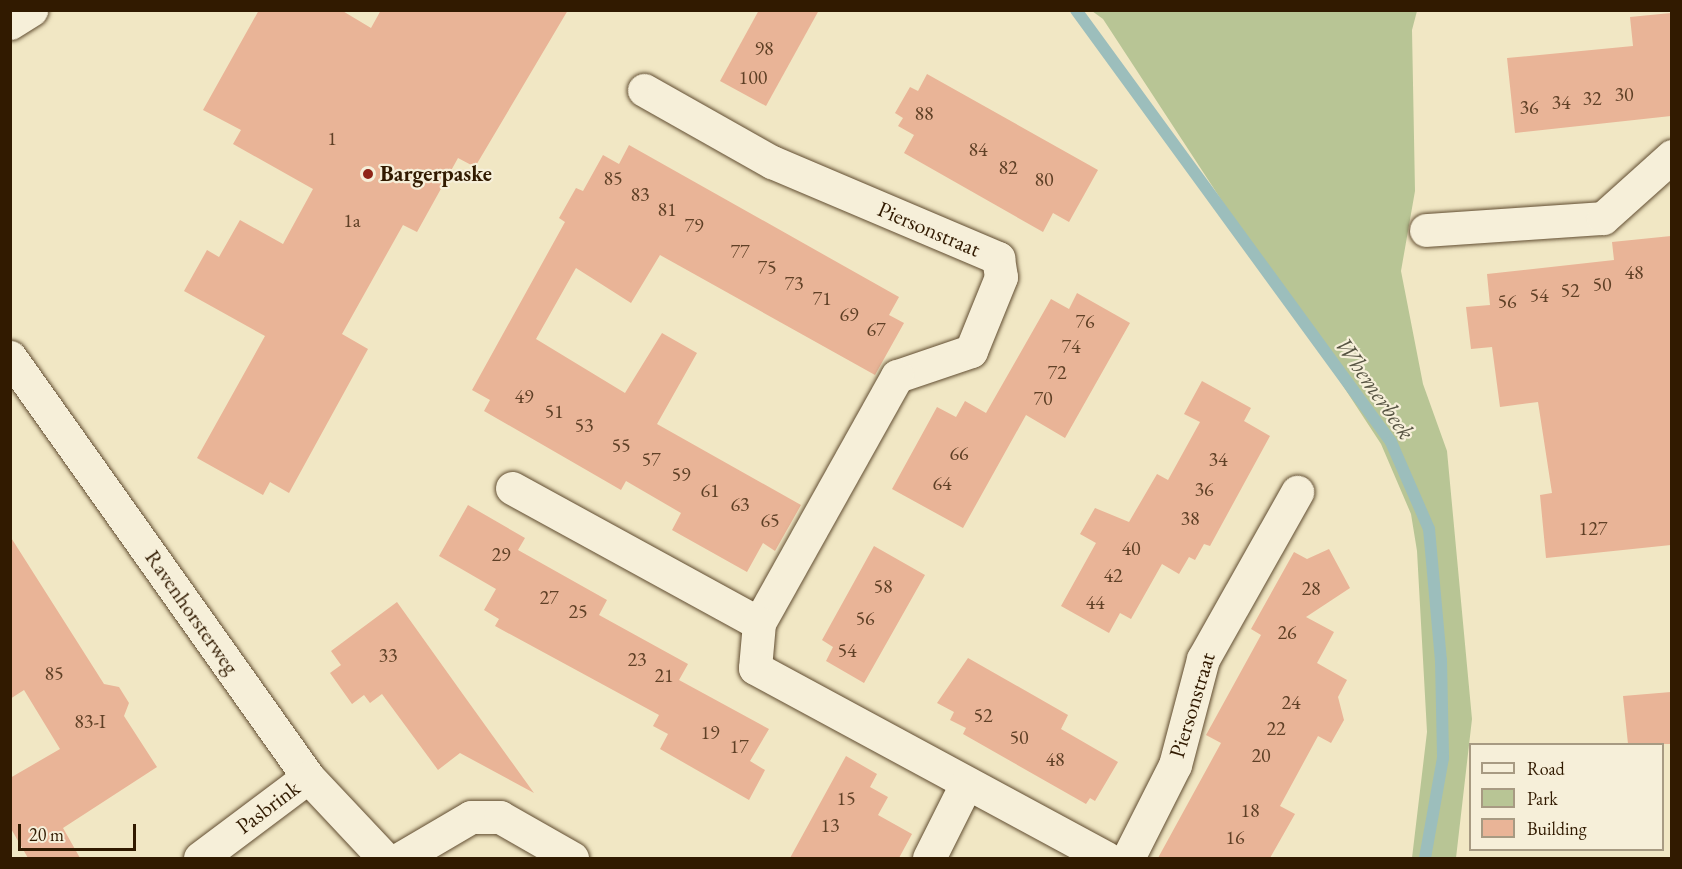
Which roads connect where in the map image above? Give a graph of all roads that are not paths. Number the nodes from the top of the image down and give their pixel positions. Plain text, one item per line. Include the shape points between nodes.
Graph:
1 (31, 10) edge
2 (10, 23) edge
3 (644, 90) dead end
4 (1671, 156) edge
5 (1426, 230) dead end
6 (10, 357) edge
7 (512, 488) dead end
8 (1297, 492) dead end
9 (759, 623) junction
10 (308, 777) junction
11 (966, 784) junction
12 (200, 858) edge
13 (384, 858) edge
14 (401, 858) edge
15 (572, 858) edge
16 (929, 858) edge
17 (1106, 858) edge
18 (1128, 858) edge

1 - 2 street
3 - 9 street, Piersonstraat via 772,162 998,258 1001,277 971,351 897,376
4 - 5 street via 1603,218
6 - 10 street, Ravenhorsterweg
7 - 9 street
8 - 18 street, Piersonstraat via 1203,659 1174,765
9 - 11 street, Piersonstraat via 755,668
10 - 12 street, Pasbrink
10 - 13 street, Ravenhorsterweg
11 - 16 street
11 - 17 street, Piersonstraat
14 - 15 street via 471,817 500,817

